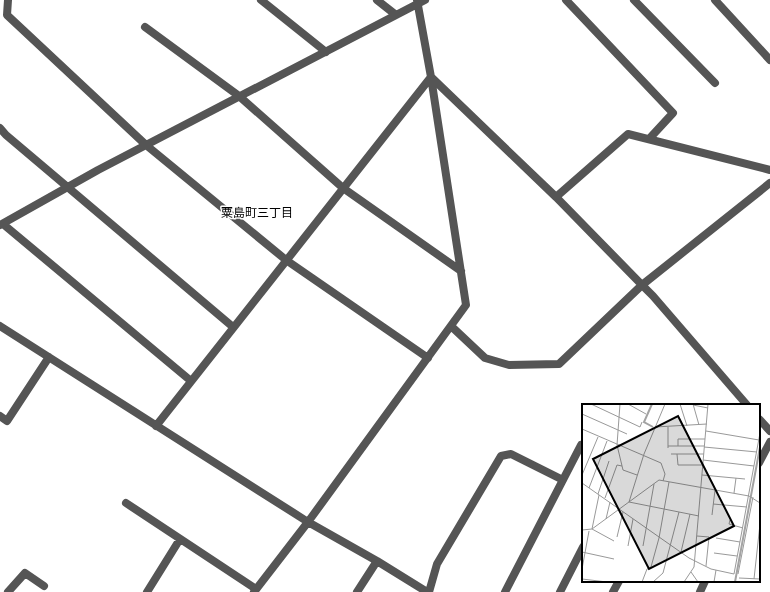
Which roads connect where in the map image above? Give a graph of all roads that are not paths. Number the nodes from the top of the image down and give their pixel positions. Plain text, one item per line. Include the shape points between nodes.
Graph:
1 (8, 0) edge
2 (261, 0) edge
3 (377, 0) edge
4 (425, 0) edge
5 (566, 0) edge
6 (634, 0) edge
7 (716, 0) edge
8 (417, 2) edge
9 (396, 15) junction
10 (145, 27) dead end
11 (326, 52) junction
12 (770, 60) edge
13 (431, 77) junction
14 (715, 83) dead end
15 (239, 96) junction
16 (0, 128) edge
17 (649, 139) junction
18 (146, 145) junction
19 (770, 170) edge
20 (770, 183) edge
21 (67, 187) junction
22 (343, 188) junction
23 (556, 197) junction
24 (1, 225) edge
25 (286, 260) junction
26 (461, 271) junction
27 (642, 285) junction
28 (0, 326) edge
29 (451, 326) junction
30 (233, 327) junction
31 (49, 357) junction
32 (428, 358) junction
33 (191, 381) junction
34 (746, 404) edge
35 (0, 416) edge
36 (760, 419) edge
37 (156, 426) junction
38 (770, 431) edge
39 (770, 442) edge
40 (581, 445) dead end
41 (760, 461) edge
42 (563, 480) junction
43 (126, 503) dead end
44 (308, 522) junction
45 (180, 539) junction
46 (582, 550) edge
47 (377, 561) junction
48 (618, 582) edge
49 (705, 582) edge
50 (44, 586) dead end
51 (255, 591) edge
52 (8, 592) edge
53 (147, 592) edge
54 (357, 592) edge
55 (428, 592) edge
56 (505, 592) edge
57 (560, 592) edge
58 (613, 592) edge
59 (700, 592) edge

1 - 18 street via 7,15
2 - 11 street
3 - 9 street
4 - 8 street
5 - 17 street via 673,113
6 - 14 street
7 - 12 street
8 - 9 street
8 - 13 street
9 - 11 street
10 - 15 street
11 - 15 street
13 - 22 street
13 - 23 street
13 - 26 street
15 - 18 street
15 - 22 street
16 - 21 street
17 - 19 street
17 - 23 street via 628,134
18 - 21 street
18 - 25 street
20 - 27 street
21 - 24 street
21 - 30 street
22 - 25 street
22 - 26 street
23 - 27 street
24 - 33 street
25 - 30 street
25 - 32 street
26 - 29 street via 466,305
27 - 29 street via 559,364 509,364 485,358
27 - 34 street
28 - 31 street
29 - 32 street
30 - 33 street
31 - 35 street via 7,421
31 - 37 street
32 - 44 street
33 - 37 street
36 - 38 street
37 - 44 street
39 - 41 street
40 - 42 street
42 - 55 street via 511,454 501,456 437,564
42 - 56 street
43 - 45 street
44 - 47 street
44 - 51 street
45 - 51 street
45 - 53 street
46 - 57 street
47 - 54 street
47 - 55 street
48 - 58 street
49 - 59 street
50 - 52 street via 25,573

